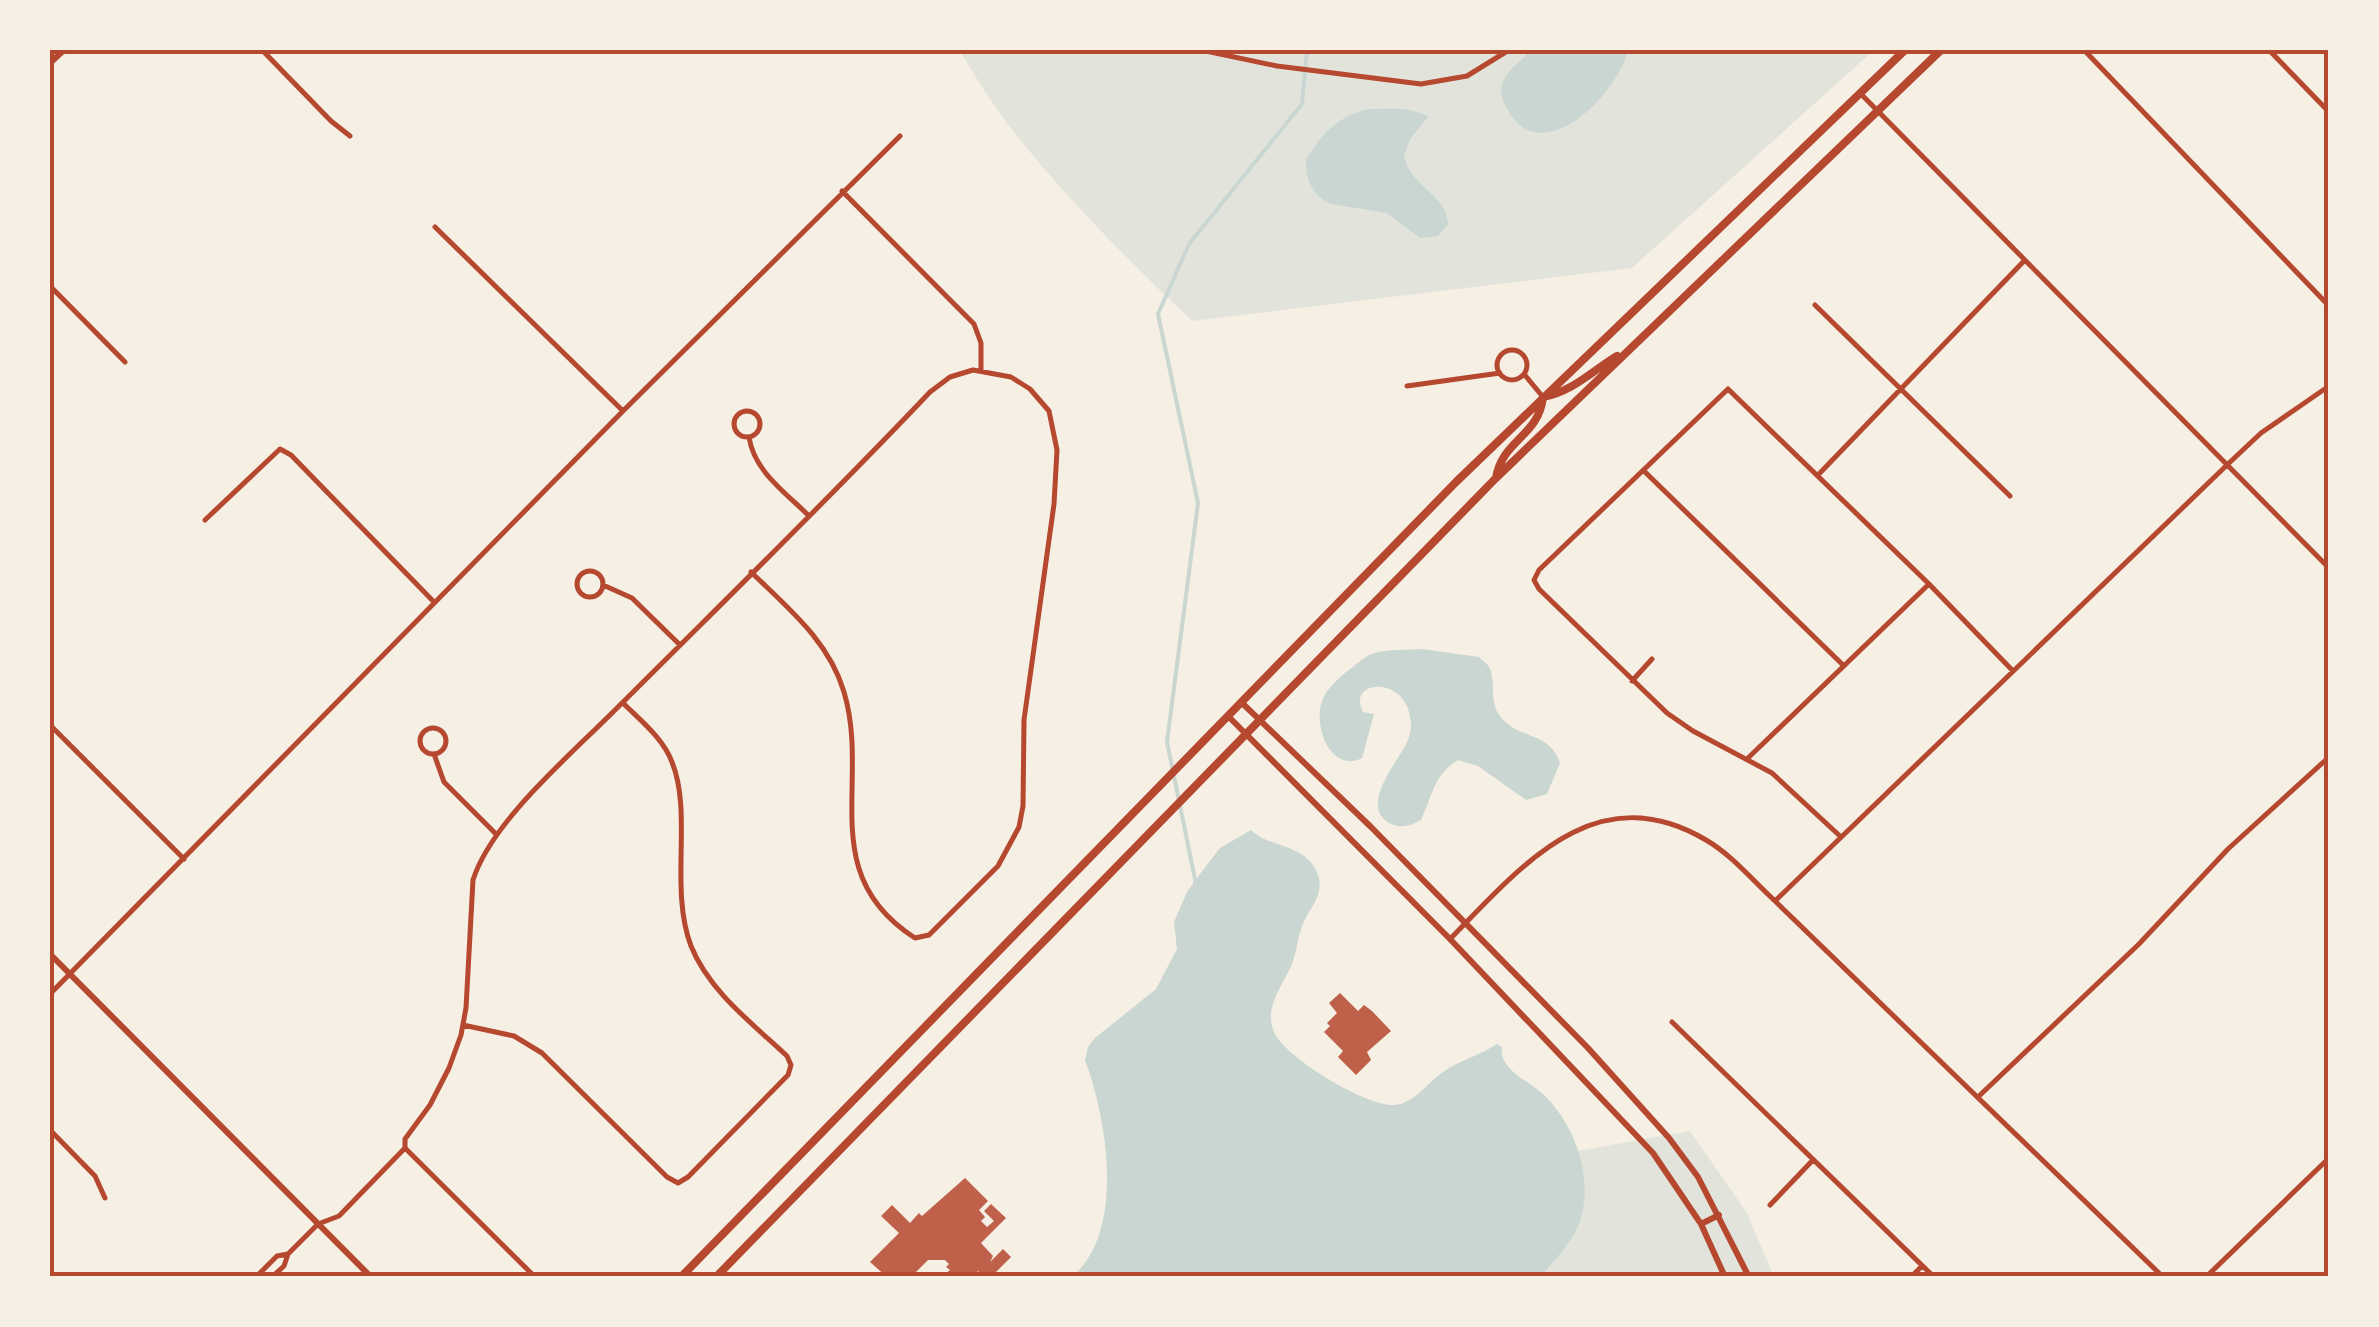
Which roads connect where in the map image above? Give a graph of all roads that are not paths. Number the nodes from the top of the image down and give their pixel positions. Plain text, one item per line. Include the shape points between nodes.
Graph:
1 (64, 50) edge
2 (262, 50) edge
3 (1202, 50) edge
4 (1509, 50) edge
5 (1905, 50) edge
6 (1941, 50) edge
7 (2084, 50) edge
8 (2269, 50) edge
9 (50, 64) edge
10 (1860, 93) junction
11 (1877, 111) junction
12 (2329, 112) edge
13 (350, 136) dead end
14 (900, 136) dead end
15 (842, 192) junction
16 (435, 227) dead end
17 (2024, 261) junction
18 (50, 286) edge
19 (1814, 305) dead end
20 (2329, 306) edge
21 (1630, 349) junction
22 (125, 362) dead end
23 (981, 370) junction
24 (1500, 373) junction
25 (1524, 374) junction
26 (1407, 386) dead end
27 (2329, 386) edge
28 (1901, 389) junction
29 (1544, 396) junction
30 (623, 411) junction
31 (749, 437) junction
32 (2228, 464) junction
33 (1644, 471) junction
34 (1818, 475) junction
35 (1496, 478) junction
36 (2010, 496) dead end
37 (808, 515) junction
38 (205, 520) dead end
39 (2329, 568) edge
40 (751, 572) junction
41 (1929, 584) junction
42 (603, 585) junction
43 (435, 604) junction
44 (680, 645) junction
45 (1652, 659) dead end
46 (1844, 666) junction
47 (2012, 672) junction
48 (1632, 681) junction
49 (623, 702) junction
50 (1242, 702) junction
51 (1226, 718) junction
52 (1260, 719) junction
53 (50, 725) edge
54 (1246, 733) junction
55 (434, 754) junction
56 (2329, 757) edge
57 (1748, 758) junction
58 (495, 833) junction
59 (1840, 837) junction
60 (184, 859) junction
61 (1776, 901) junction
62 (1466, 923) junction
63 (1450, 939) junction
64 (50, 954) edge
65 (70, 974) junction
66 (50, 994) edge
67 (1672, 1022) dead end
68 (463, 1025) junction
69 (1978, 1097) junction
70 (50, 1130) edge
71 (405, 1148) junction
72 (2329, 1158) edge
73 (1812, 1161) junction
74 (104, 1198) dead end
75 (1770, 1205) dead end
76 (1719, 1216) junction
77 (318, 1224) junction
78 (1700, 1224) junction
79 (288, 1254) junction
80 (1922, 1266) junction
81 (264, 1269) junction
82 (256, 1277) edge
83 (272, 1277) edge
84 (372, 1277) edge
85 (536, 1277) edge
86 (681, 1277) edge
87 (716, 1277) edge
88 (1725, 1277) edge
89 (1750, 1277) edge
90 (1911, 1277) edge
91 (1934, 1277) edge
92 (2163, 1277) edge
93 (2206, 1277) edge

1 - 9 main road
2 - 13 street
3 - 4 street via 1421,84 1484,68
5 - 10 main road
6 - 11 main road
7 - 20 street
8 - 12 street
10 - 11 street
10 - 29 main road
11 - 17 street
11 - 21 main road
14 - 15 street
15 - 23 street via 974,324
15 - 30 street
16 - 30 street
17 - 28 street
17 - 32 street
18 - 22 street
19 - 28 street
21 - 29 main road via 1568,391
21 - 35 main road
23 - 37 street via 936,386
23 - 40 street via 1021,382 1040,398 1053,421 1057,450 1024,720 1022,816 998,866 922,937 908,934 875,900 856,865 846,696 833,664 814,635
24 - 25 street via 1512,380
24 - 25 street via 1499,359 1510,350 1526,360
24 - 26 street
25 - 29 street
27 - 32 street
28 - 34 street
28 - 36 street
29 - 35 main road via 1540,417 1499,459
29 - 50 main road
30 - 43 street
31 - 31 street via 760,422 744,412 734,425
31 - 37 street via 761,468
32 - 39 street
32 - 47 street
33 - 34 street via 1728,389
33 - 46 street
33 - 48 street via 1534,580
34 - 41 street
35 - 52 main road
37 - 40 street
38 - 43 street via 280,448
40 - 44 street
41 - 46 street
41 - 47 street
42 - 42 street via 590,572 577,584 588,597
42 - 44 street via 632,598
43 - 60 street
44 - 49 street
45 - 48 street
46 - 57 street
47 - 59 street
48 - 57 street via 1679,722
49 - 58 street
49 - 68 street via 672,761 682,905 692,949 724,994 787,1056 788,1075 678,1183 542,1053 514,1036
50 - 51 main road
50 - 52 main road
51 - 54 main road
51 - 86 main road
52 - 54 main road
52 - 62 main road
53 - 60 street
54 - 63 main road
54 - 87 main road
55 - 55 street via 446,740 432,728 421,744
55 - 58 street via 444,782
56 - 69 street
57 - 59 street
58 - 68 street via 473,880
59 - 61 street
60 - 65 street
61 - 62 street via 1696,834 1657,821 1616,820 1559,838
61 - 69 street
62 - 63 street
62 - 76 main road via 1670,1138
63 - 78 main road via 1653,1154
64 - 65 main road
65 - 66 street
65 - 77 main road
67 - 73 street
68 - 71 street via 449,1068
69 - 92 street
70 - 74 street via 96,1176
71 - 77 street via 339,1216
71 - 85 street
72 - 93 street
73 - 75 street
73 - 80 street
76 - 78 main road
76 - 89 main road
77 - 79 street
77 - 84 main road
78 - 88 main road
79 - 81 street
79 - 83 street
80 - 90 street
80 - 91 street
81 - 82 street
81 - 83 street

